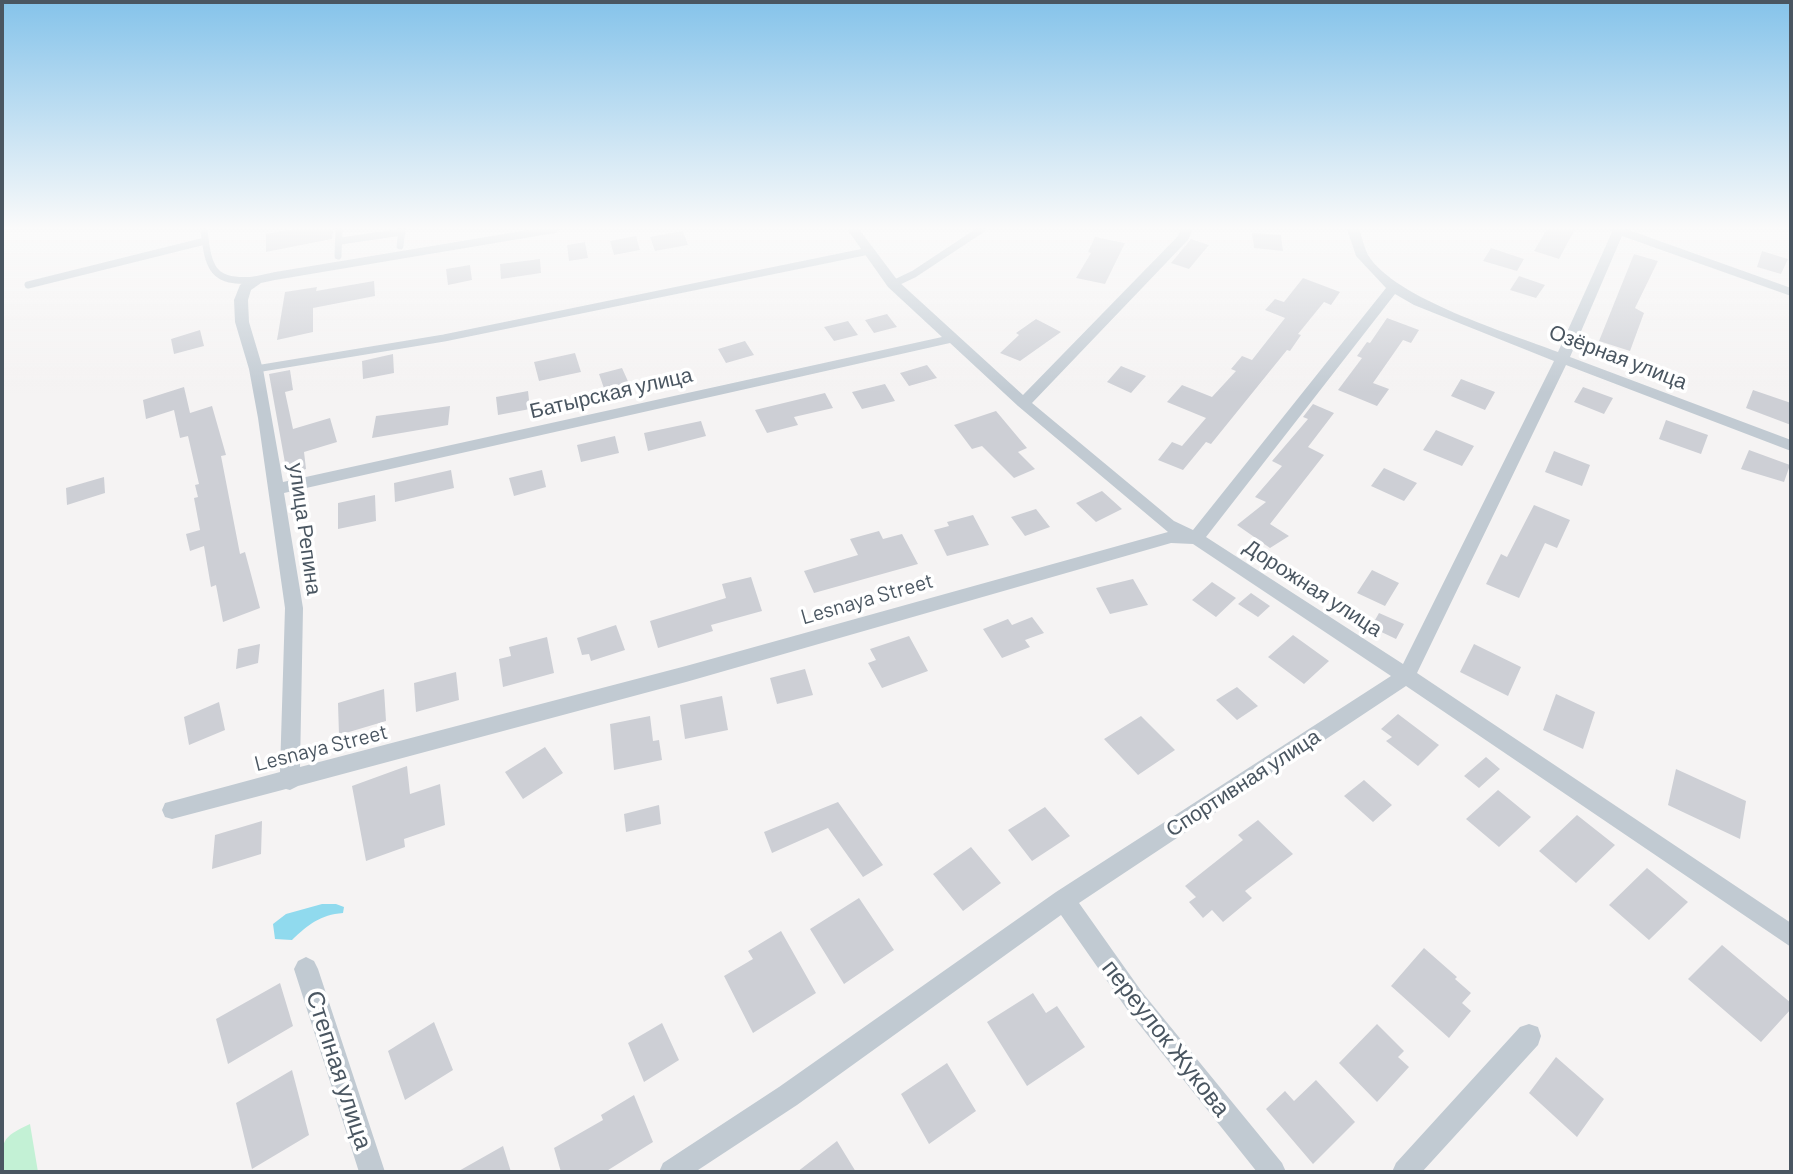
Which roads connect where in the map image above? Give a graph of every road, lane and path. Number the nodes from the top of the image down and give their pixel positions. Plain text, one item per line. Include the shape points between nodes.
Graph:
1 (33, 284) edge
2 (251, 284) edge
3 (709, 284) edge
4 (893, 284) edge
5 (1139, 284) edge
6 (1389, 284) edge
7 (1594, 284) edge
8 (1768, 284) edge
9 (28, 285) dead end
10 (1393, 288) junction
11 (1791, 292) edge
12 (955, 338) junction
13 (1562, 359) junction
14 (256, 369) junction
15 (1023, 403) junction
16 (1791, 446) edge
17 (277, 489) junction
18 (1196, 538) junction
19 (1406, 676) junction
20 (290, 781) junction
21 (172, 810) dead end
22 (1064, 900) junction
23 (1791, 936) edge
24 (306, 969) dead end
25 (1529, 1036) dead end
26 (372, 1172) edge
27 (672, 1172) edge
28 (1273, 1172) edge
29 (1405, 1172) edge

1 - 9 lane
2 - 14 street, улица Репина via 241,300
3 - 14 lane via 444,338
4 - 12 street, Дорожная улица
5 - 15 street
6 - 10 street
7 - 13 street
8 - 11 street
10 - 13 street, Озёрная улица
10 - 18 street
12 - 15 street, Дорожная улица
12 - 17 street, Батырская улица
13 - 16 street, Озёрная улица
13 - 19 street
14 - 17 street, улица Репина
15 - 18 street, Дорожная улица via 1168,525
17 - 20 street, улица Репина via 294,608
18 - 19 street, Дорожная улица
18 - 20 street, Lesnaya Street via 1171,537
19 - 22 street, Спортивная улица
19 - 23 street, Дорожная улица
20 - 21 street, Lesnaya Street
22 - 27 street, Спортивная улица via 788,1096
22 - 28 street, переулок Жукова via 1134,1000
24 - 26 street, Степная улица
25 - 29 street

